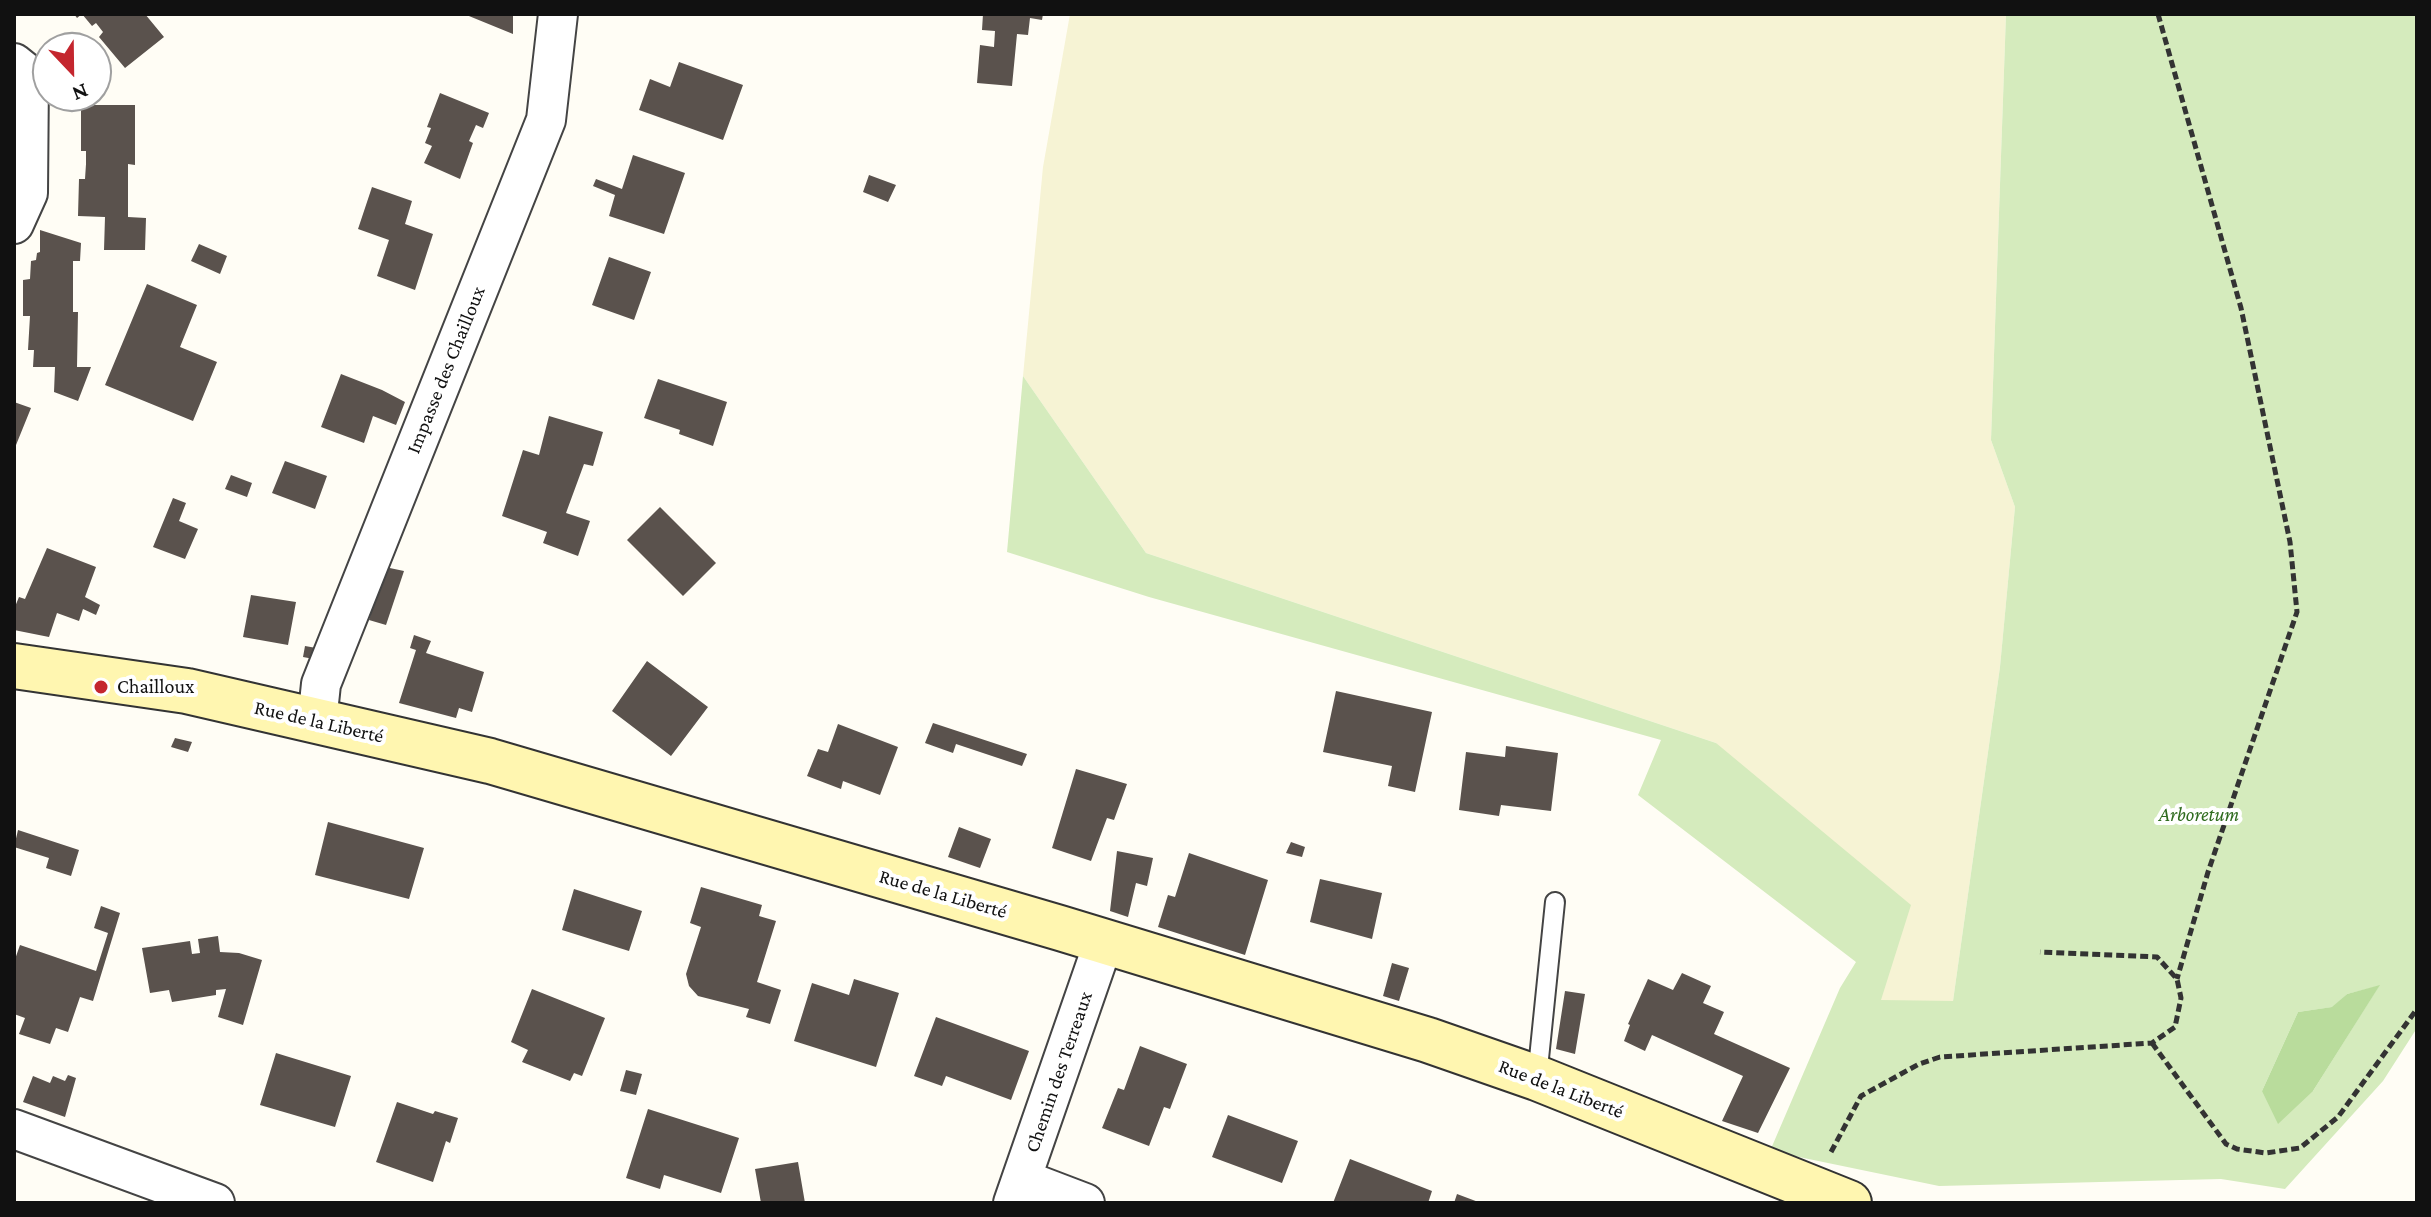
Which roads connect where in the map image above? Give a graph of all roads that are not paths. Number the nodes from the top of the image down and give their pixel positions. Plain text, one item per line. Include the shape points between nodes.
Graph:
1 (558, 14) edge
2 (14, 63) edge
3 (14, 224) edge
4 (14, 666) edge
5 (317, 722) junction
6 (1555, 902) dead end
7 (1104, 941) junction
8 (1537, 1078) junction
9 (14, 1129) edge
10 (1018, 1191) edge
11 (1831, 1196) edge
12 (215, 1203) edge
13 (1085, 1203) edge

1 - 5 street, Impasse des Chailloux via 546,120 321,684
2 - 3 street via 29,75 28,193
4 - 5 street, Rue de la Liberté via 187,691
5 - 7 street, Rue de la Liberté via 490,761
6 - 8 lane
7 - 8 street, Rue de la Liberté
7 - 10 street, Chemin des Terreaux
8 - 11 street, Rue de la Liberté
9 - 12 street
10 - 13 street

